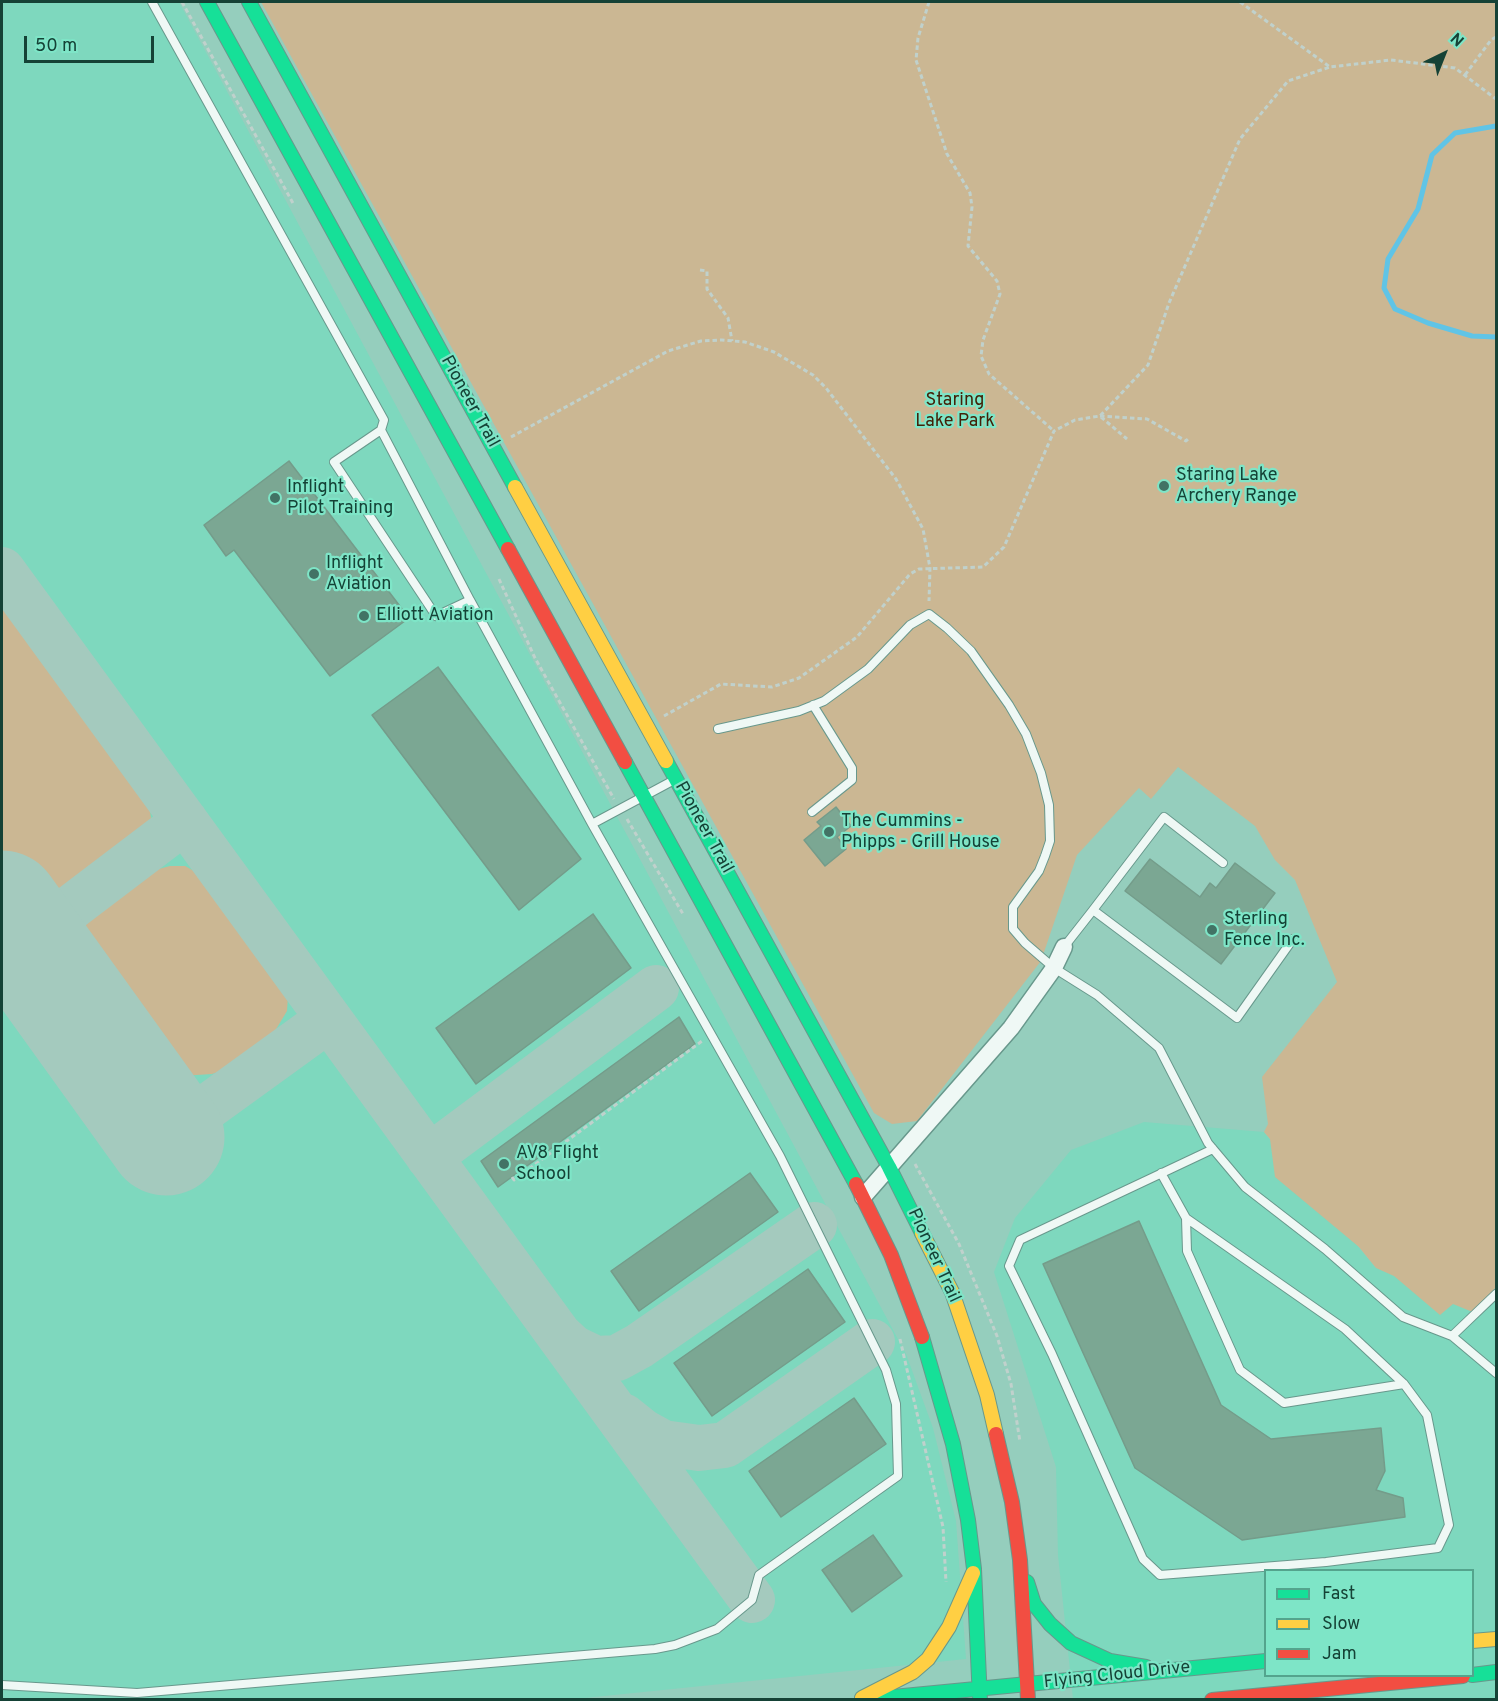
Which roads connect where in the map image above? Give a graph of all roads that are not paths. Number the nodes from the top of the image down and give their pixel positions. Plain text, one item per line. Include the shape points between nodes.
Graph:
1 (152, 2) edge
2 (207, 2) edge
3 (249, 2) edge
4 (381, 430) junction
5 (470, 600) junction
6 (813, 705) junction
7 (718, 729) dead end
8 (676, 779) junction
9 (644, 797) junction
10 (812, 812) dead end
11 (592, 824) junction
12 (1223, 863) dead end
13 (1092, 910) junction
14 (1293, 939) dead end
15 (1064, 947) joint
16 (1054, 968) junction
17 (1213, 1149) junction
18 (889, 1167) junction
19 (1161, 1173) junction
20 (863, 1197) junction
21 (1186, 1218) junction
22 (1497, 1293) edge
23 (1452, 1336) junction
24 (1497, 1373) edge
25 (1404, 1384) junction
26 (1020, 1560) junction
27 (974, 1569) junction
28 (1497, 1639) edge
29 (1474, 1641) edge
30 (1264, 1661) edge
31 (1168, 1671) junction
32 (1497, 1672) edge
33 (1474, 1675) edge
34 (1453, 1677) edge
35 (1028, 1684) junction
36 (2, 1685) edge
37 (979, 1695) edge
38 (860, 1700) edge
39 (1028, 1700) edge
40 (1212, 1700) edge

1 - 4 lane via 384,420
2 - 9 main road, Pioneer Trail
3 - 8 main road, Pioneer Trail
4 - 5 lane
4 - 5 lane via 334,462 436,616
5 - 11 lane
6 - 7 lane
6 - 10 lane via 852,768 852,780
6 - 16 lane via 868,669 910,625 929,614 971,651 992,677 1026,734 1041,773 1049,805 1050,841 1039,871 1019,897 1012,917 1019,936
8 - 9 lane
8 - 18 main road, Pioneer Trail
9 - 11 lane
9 - 20 main road, Pioneer Trail
11 - 36 lane via 780,1156 886,1370 896,1404 898,1476 759,1575 752,1600 717,1629 655,1649 137,1693
12 - 13 lane via 1164,817
13 - 14 lane via 1237,1018
13 - 15 lane
15 - 16 street
16 - 17 lane via 1097,994 1159,1048
16 - 18 street via 1011,1028
17 - 19 lane
17 - 23 lane via 1245,1187 1403,1317
18 - 20 street
18 - 26 main road, Pioneer Trail via 952,1292 987,1395 1012,1502
19 - 21 lane
19 - 25 lane via 1020,1240 1009,1266 1143,1559 1160,1575 1326,1562 1438,1548 1449,1525 1427,1415
20 - 27 main road, Pioneer Trail via 912,1306 933,1370 968,1520
21 - 25 lane via 1346,1329
21 - 25 lane via 1187,1251 1240,1370 1275,1397 1284,1403
22 - 23 lane
23 - 24 lane
26 - 31 main road via 1034,1604 1071,1643 1110,1661
26 - 35 main road, Pioneer Trail
27 - 37 main road, Pioneer Trail
27 - 38 main road via 949,1627 928,1659 913,1672
28 - 29 main road
30 - 31 main road, Flying Cloud Drive
31 - 35 main road, Flying Cloud Drive
32 - 33 main road
34 - 40 main road
35 - 37 main road, Flying Cloud Drive
35 - 39 main road, Pioneer Trail
37 - 38 main road, Flying Cloud Drive

